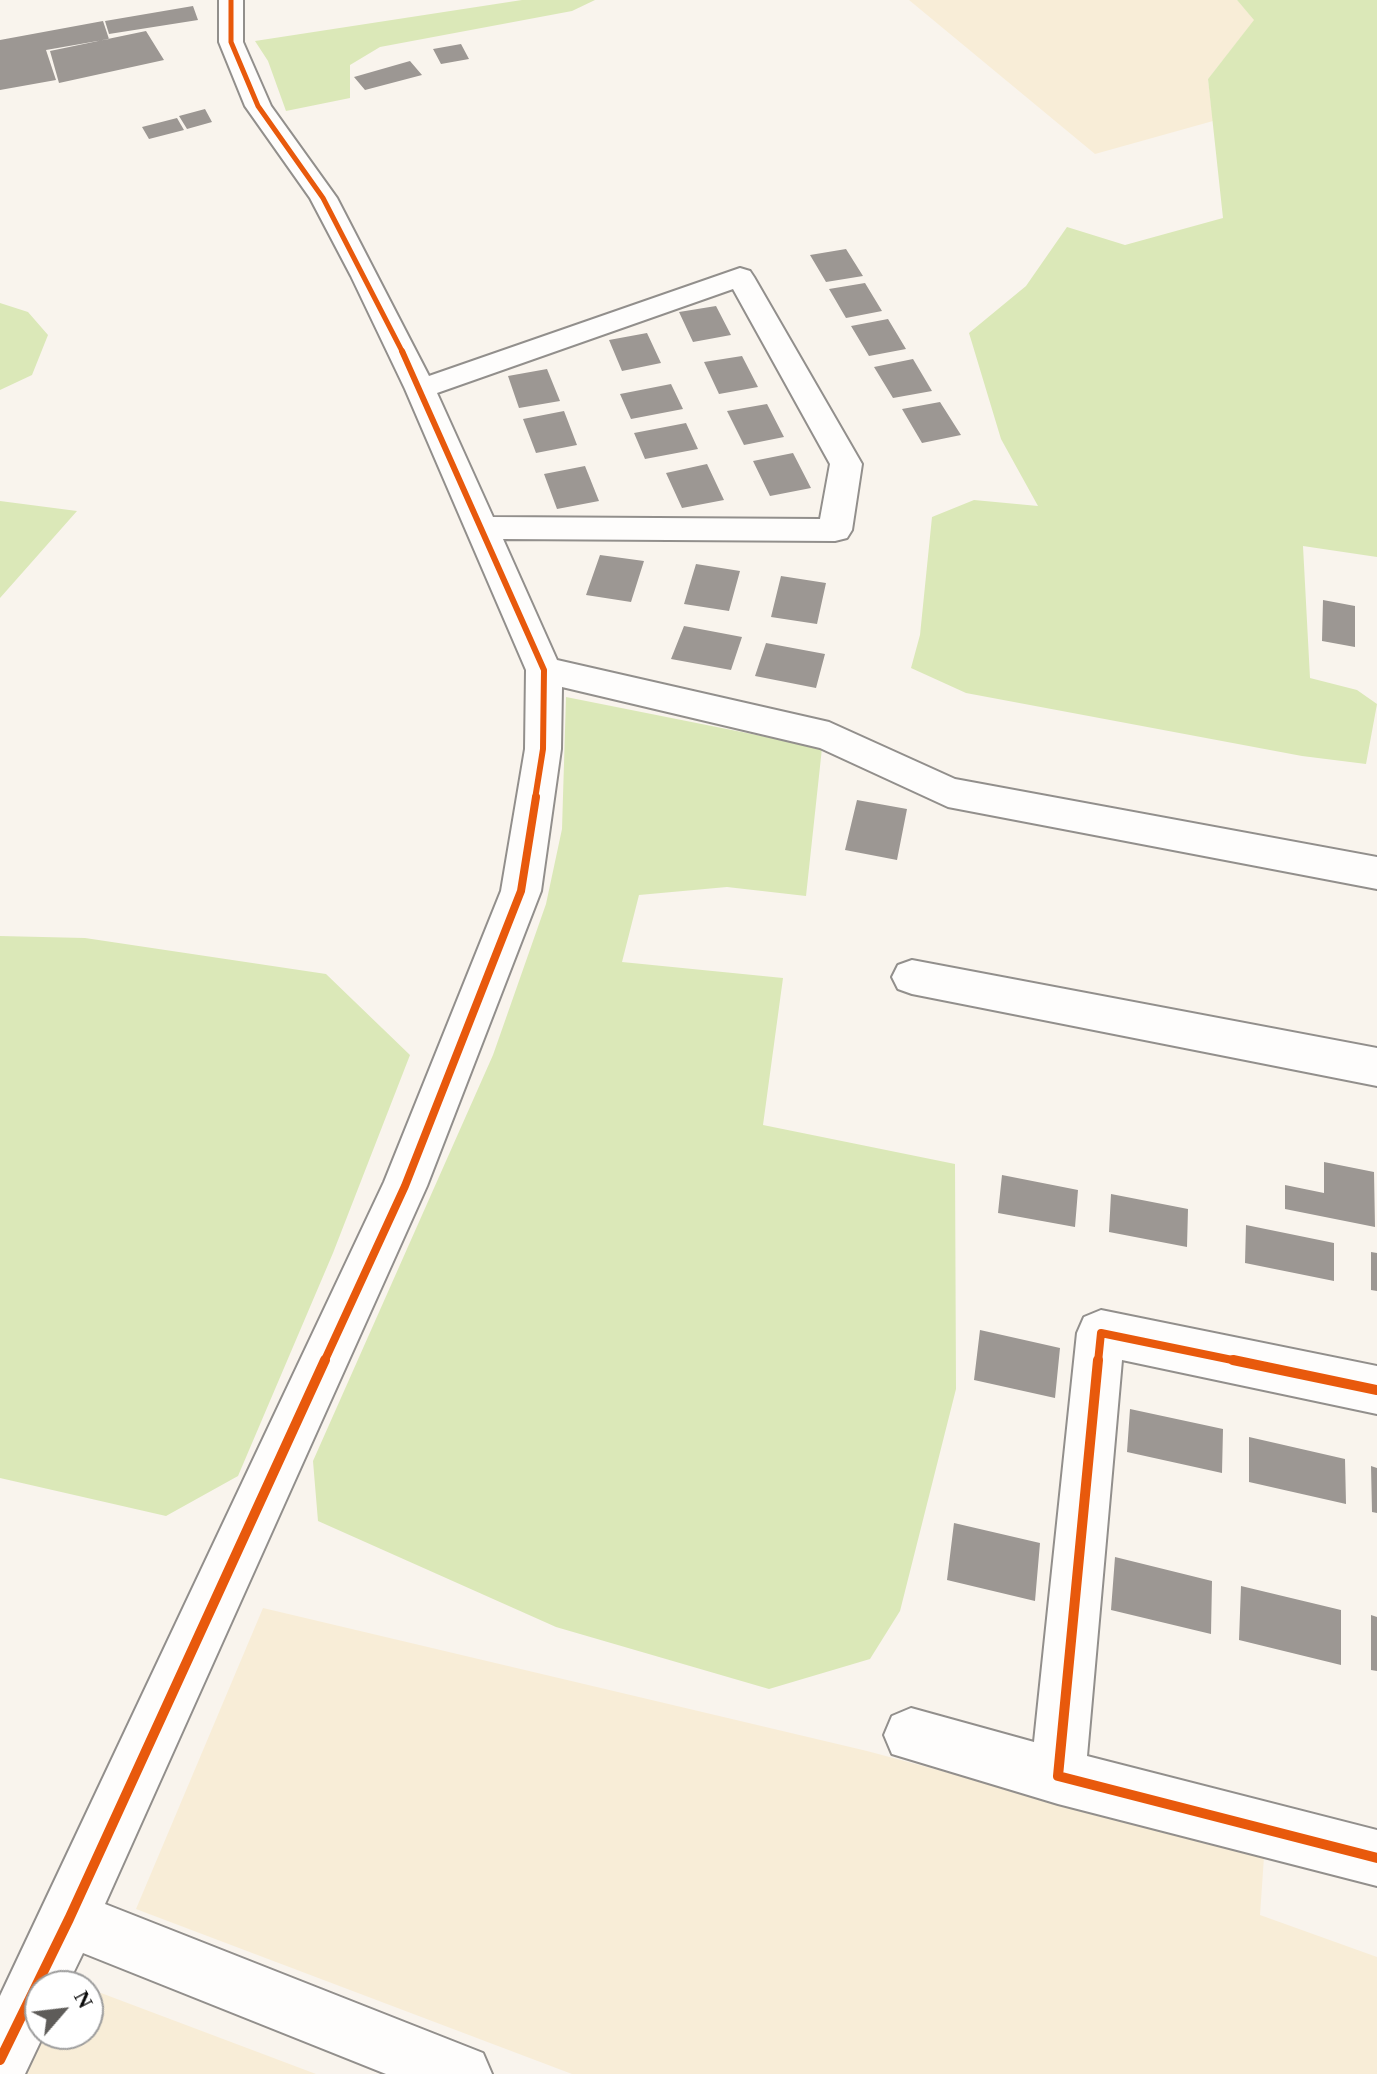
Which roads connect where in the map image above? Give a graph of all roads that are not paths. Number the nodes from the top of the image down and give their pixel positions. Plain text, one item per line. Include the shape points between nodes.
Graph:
1 (231, 0) edge
2 (420, 389) junction
3 (481, 528) junction
4 (544, 670) junction
5 (1377, 873) edge
6 (912, 977) dead end
7 (1377, 1067) edge
8 (1377, 1390) edge
9 (911, 1735) dead end
10 (1058, 1776) junction
11 (1377, 1858) edge
12 (69, 1919) junction
13 (0, 2060) edge
14 (462, 2074) edge

1 - 2 street via 231,42 258,106 323,198
2 - 3 street
2 - 3 street via 740,277 846,464 835,530
3 - 4 street
4 - 5 street via 829,736 948,792
4 - 12 street via 543,749 521,891 405,1186
6 - 7 street
8 - 10 street via 1101,1333
9 - 10 street
10 - 11 street
12 - 13 street
12 - 14 street

